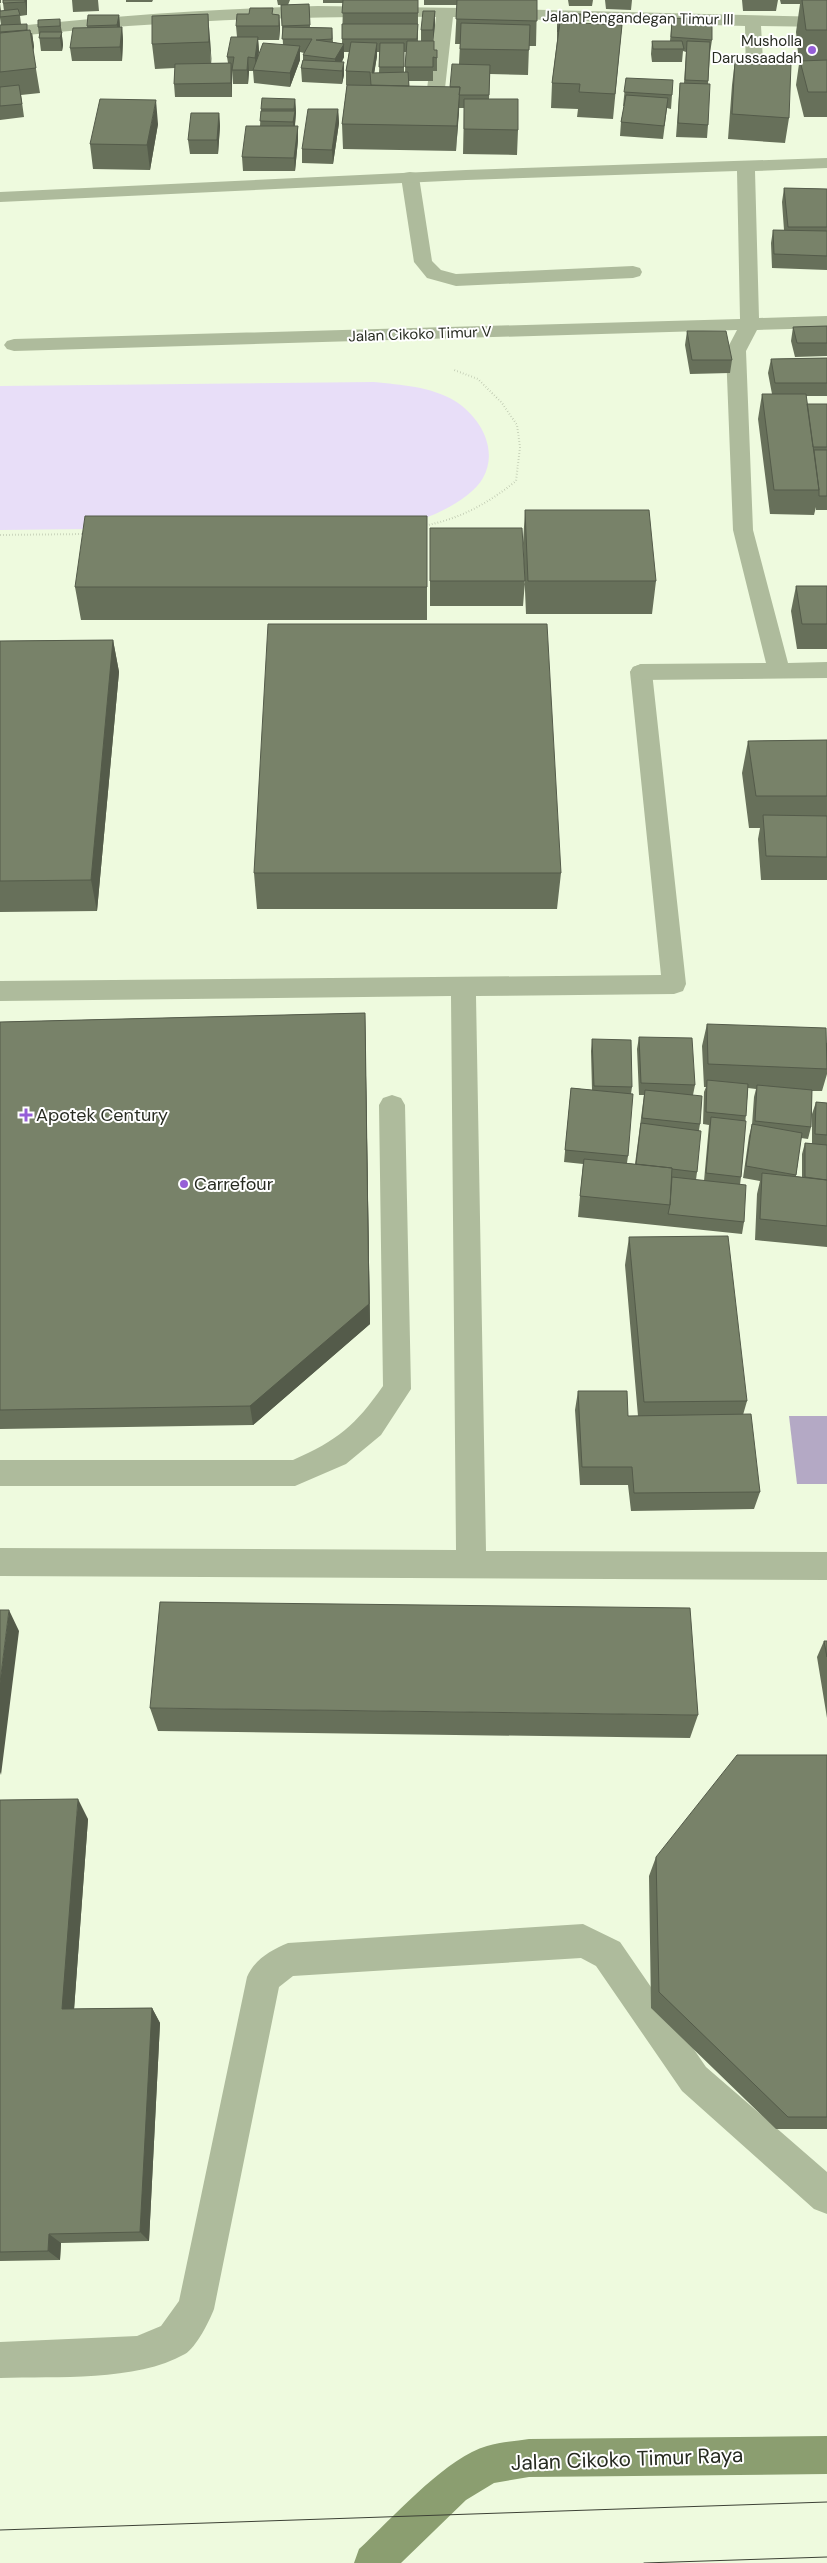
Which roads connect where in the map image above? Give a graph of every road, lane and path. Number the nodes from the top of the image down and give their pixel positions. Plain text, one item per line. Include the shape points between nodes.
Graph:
1 (373, 6) edge
2 (445, 14) junction
3 (753, 20) junction
4 (827, 22) edge
5 (0, 32) edge
6 (755, 78) edge
7 (436, 97) edge
8 (827, 163) edge
9 (746, 165) junction
10 (410, 178) junction
11 (0, 197) edge
12 (633, 272) dead end
13 (827, 322) edge
14 (750, 324) junction
15 (14, 345) dead end
16 (516, 481) dead end
17 (422, 526) edge
18 (89, 534) edge
19 (0, 535) edge
20 (827, 670) edge
21 (779, 671) junction
22 (463, 986) junction
23 (0, 991) edge
24 (392, 1105) dead end
25 (0, 1473) edge
26 (0, 1562) edge
27 (471, 1566) junction
28 (827, 1566) edge
29 (827, 2196) edge
30 (0, 2360) edge
31 (827, 2455) edge
32 (373, 2563) edge

1 - 2 street, Jalan Pengandegan Timur III
1 - 5 street, Jalan Pengandegan Timur III via 114,21
2 - 3 street, Jalan Pengandegan Timur III
2 - 7 street
3 - 4 street, Jalan Pengandegan Timur III
3 - 6 street
8 - 9 street
9 - 10 street
9 - 14 street
10 - 11 street
10 - 12 street via 422,262 434,274 456,280
13 - 14 street, Jalan Cikoko Timur V
14 - 15 street, Jalan Cikoko Timur V
14 - 21 street via 736,351 744,530
16 - 17 path via 481,508 450,521
18 - 19 path
20 - 21 street
21 - 22 street via 640,672 674,984
22 - 23 street
22 - 27 street
24 - 25 street via 397,1389 371,1426 336,1454 295,1474
26 - 27 street
27 - 28 street
29 - 30 street via 694,2079 608,1954 583,1942 288,1960 264,1977 196,2309 174,2340 137,2354
31 - 32 street, Jalan Cikoko Timur Raya via 529,2458 487,2465 453,2487

